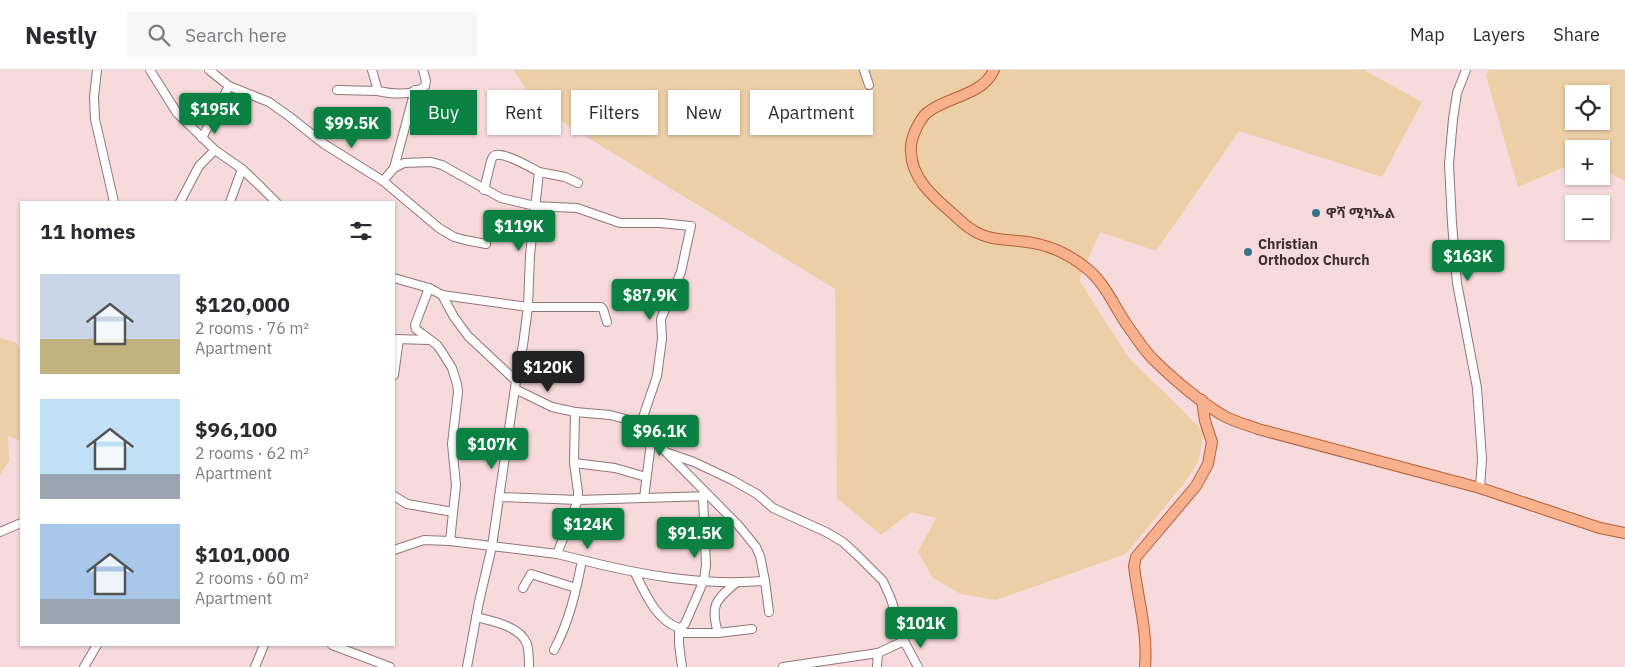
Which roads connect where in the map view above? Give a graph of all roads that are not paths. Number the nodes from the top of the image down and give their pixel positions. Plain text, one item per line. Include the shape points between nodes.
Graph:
1 (97, 70) edge
2 (150, 70) edge
3 (209, 70) edge
4 (372, 70) edge
5 (423, 70) edge
6 (864, 70) edge
7 (994, 70) edge
8 (1466, 70) edge
9 (230, 86) junction
10 (869, 86) dead end
11 (337, 90) dead end
12 (415, 90) edge
13 (378, 91) junction
14 (410, 91) edge
15 (410, 109) edge
16 (202, 138) junction
17 (215, 150) junction
18 (394, 168) junction
19 (242, 169) junction
20 (539, 172) junction
21 (383, 181) junction
22 (578, 183) dead end
23 (484, 190) junction
24 (114, 201) edge
25 (181, 201) edge
26 (230, 201) edge
27 (275, 201) edge
28 (535, 206) junction
29 (486, 244) dead end
30 (395, 278) edge
31 (428, 288) junction
32 (442, 295) junction
33 (528, 307) junction
34 (607, 322) dead end
35 (396, 339) edge
36 (430, 340) junction
37 (395, 357) edge
38 (516, 385) junction
39 (1202, 400) junction
40 (575, 412) junction
41 (641, 423) junction
42 (652, 435) junction
43 (666, 452) junction
44 (574, 463) junction
45 (646, 477) junction
46 (1480, 488) junction
47 (706, 496) junction
48 (395, 497) edge
49 (499, 497) junction
50 (644, 498) junction
51 (578, 500) junction
52 (453, 512) junction
53 (20, 524) edge
54 (0, 532) edge
55 (1625, 533) edge
56 (450, 541) junction
57 (492, 546) junction
58 (395, 550) edge
59 (557, 554) junction
60 (582, 560) junction
61 (635, 573) junction
62 (704, 580) junction
63 (764, 581) junction
64 (736, 583) junction
65 (523, 588) dead end
66 (576, 588) junction
67 (769, 612) dead end
68 (476, 617) junction
69 (752, 629) dead end
70 (679, 631) junction
71 (718, 633) junction
72 (904, 641) junction
73 (96, 646) edge
74 (264, 646) edge
75 (335, 646) edge
76 (554, 650) dead end
77 (878, 653) junction
78 (84, 667) edge
79 (255, 667) edge
80 (390, 667) edge
81 (467, 667) edge
82 (529, 667) edge
83 (682, 667) edge
84 (783, 667) edge
85 (877, 667) edge
86 (918, 667) edge
87 (1145, 667) edge

1 - 24 street via 94,119
2 - 16 street via 177,113
3 - 9 street
4 - 13 street
5 - 12 street via 425,86
6 - 10 street
7 - 39 main road via 978,87 928,112 920,122 910,150 918,178 975,232 1000,240 1054,249 1088,269 1154,360
8 - 46 street via 1452,118 1449,164 1457,283 1477,388 1482,459
9 - 16 street
9 - 21 street via 269,102 324,144
11 - 13 street
13 - 14 street via 400,94
15 - 18 street
16 - 17 street
17 - 19 street
17 - 25 street via 200,166
18 - 21 street
18 - 23 street via 404,163 431,162
19 - 26 street
19 - 27 street
20 - 22 street
20 - 23 street via 496,155 491,161
20 - 28 street
21 - 29 street via 439,228 454,237
23 - 28 street via 501,198
28 - 33 street
28 - 41 street via 577,208 620,223 691,226 681,272 662,319 657,376
30 - 31 street
31 - 32 street
31 - 36 street via 415,325
32 - 33 street
32 - 38 street via 468,336
33 - 34 street via 601,307
33 - 38 street
35 - 36 street
35 - 37 street
36 - 52 street via 452,368 457,384 452,444 456,485
38 - 40 street via 552,407
38 - 49 street
39 - 46 main road via 1226,417 1258,429
39 - 87 main road via 1212,442 1208,464 1196,486 1136,557 1134,566 1144,626
40 - 41 street via 610,414
40 - 44 street
41 - 42 street
42 - 43 street
42 - 45 street
43 - 47 street
43 - 72 street via 732,480 757,494 772,508 843,542 883,581
44 - 45 street via 615,468
44 - 51 street
45 - 50 street
46 - 55 main road via 1600,528
47 - 50 street
47 - 62 street
47 - 63 street via 739,526 756,548
48 - 52 street via 407,504
49 - 51 street
49 - 57 street
50 - 51 street
51 - 59 street
52 - 56 street
53 - 54 street
56 - 57 street
56 - 58 street via 424,540
57 - 59 street
57 - 68 street
59 - 60 street
60 - 61 street
60 - 66 street
61 - 62 street
61 - 70 street via 653,607
62 - 64 street
62 - 70 street
63 - 64 street
63 - 67 street
64 - 71 street via 721,595 715,605 713,613
65 - 66 street via 531,574
66 - 76 street via 564,632
68 - 81 street
68 - 82 street via 502,624 523,637
69 - 71 street
70 - 71 street
70 - 83 street
72 - 77 street
72 - 86 street
73 - 78 street
74 - 79 street
75 - 80 street
77 - 84 street
77 - 85 street

